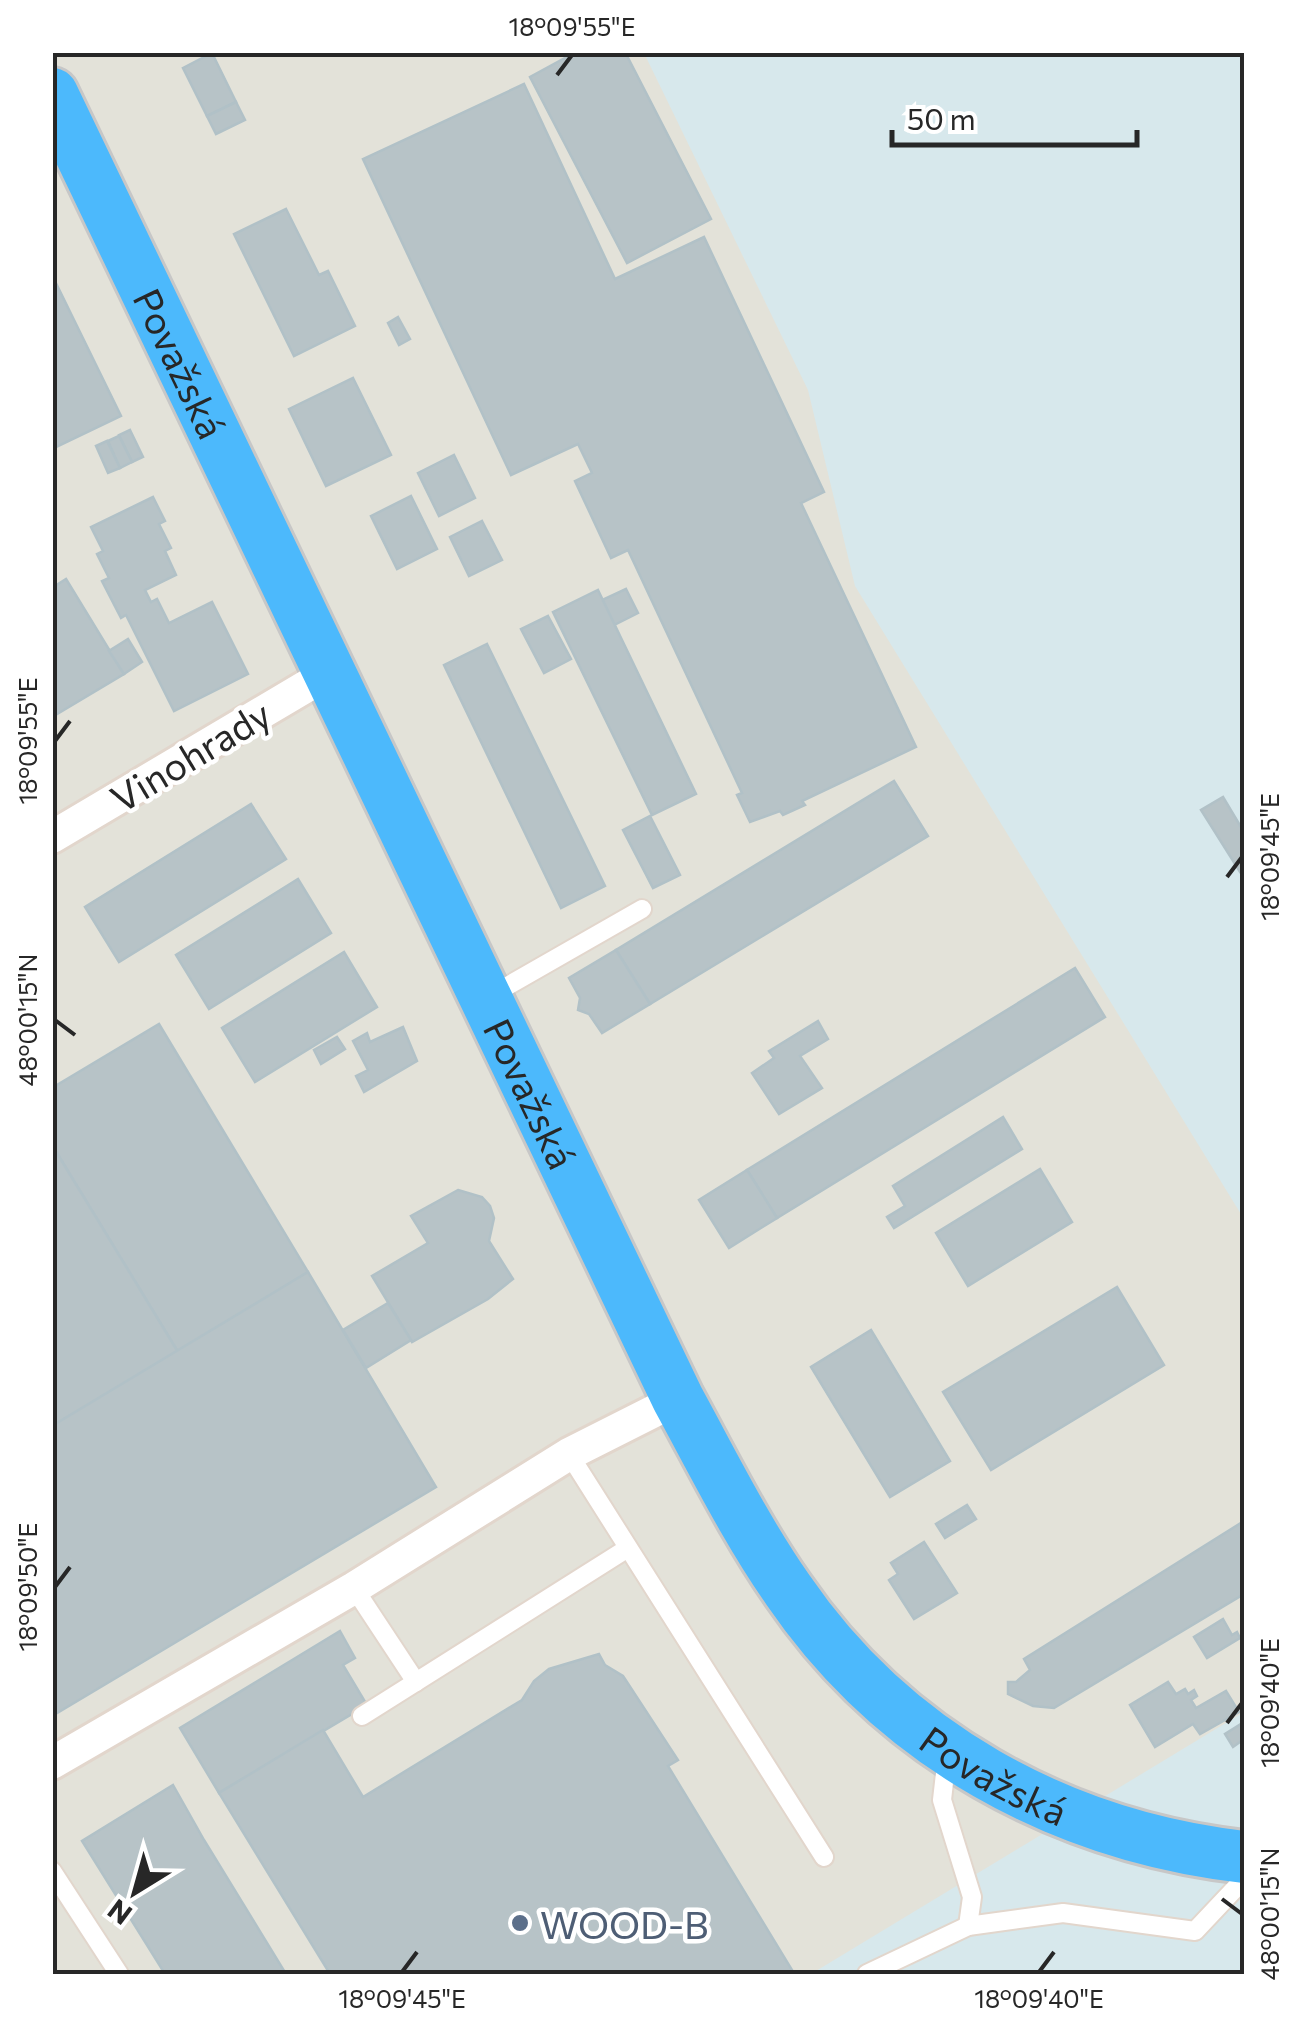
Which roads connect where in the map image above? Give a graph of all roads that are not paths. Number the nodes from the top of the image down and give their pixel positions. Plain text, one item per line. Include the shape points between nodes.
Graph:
1 (52, 94) edge
2 (327, 674) junction
3 (52, 836) edge
4 (642, 908) dead end
5 (486, 999) junction
6 (678, 1399) junction
7 (569, 1454) junction
8 (628, 1548) junction
9 (354, 1588) junction
10 (416, 1682) junction
11 (362, 1716) dead end
12 (947, 1753) junction
13 (52, 1763) edge
14 (1244, 1857) edge
15 (824, 1858) dead end
16 (52, 1871) edge
17 (1244, 1879) edge
18 (968, 1926) junction
19 (119, 1974) edge
20 (867, 1974) edge

1 - 2 main road, Považská
2 - 3 street, Vinohrady
2 - 5 main road, Považská
4 - 5 lane
5 - 6 main road, Považská
6 - 7 street
6 - 12 main road, Považská via 789,1592 888,1707
7 - 8 lane
7 - 9 street
8 - 10 lane
8 - 15 lane
9 - 10 lane
9 - 13 street
10 - 11 lane
12 - 14 main road, Považská via 1061,1811 1124,1834
12 - 18 lane via 942,1800 972,1897
16 - 19 lane
17 - 18 lane via 1195,1931 1063,1913
18 - 20 lane

